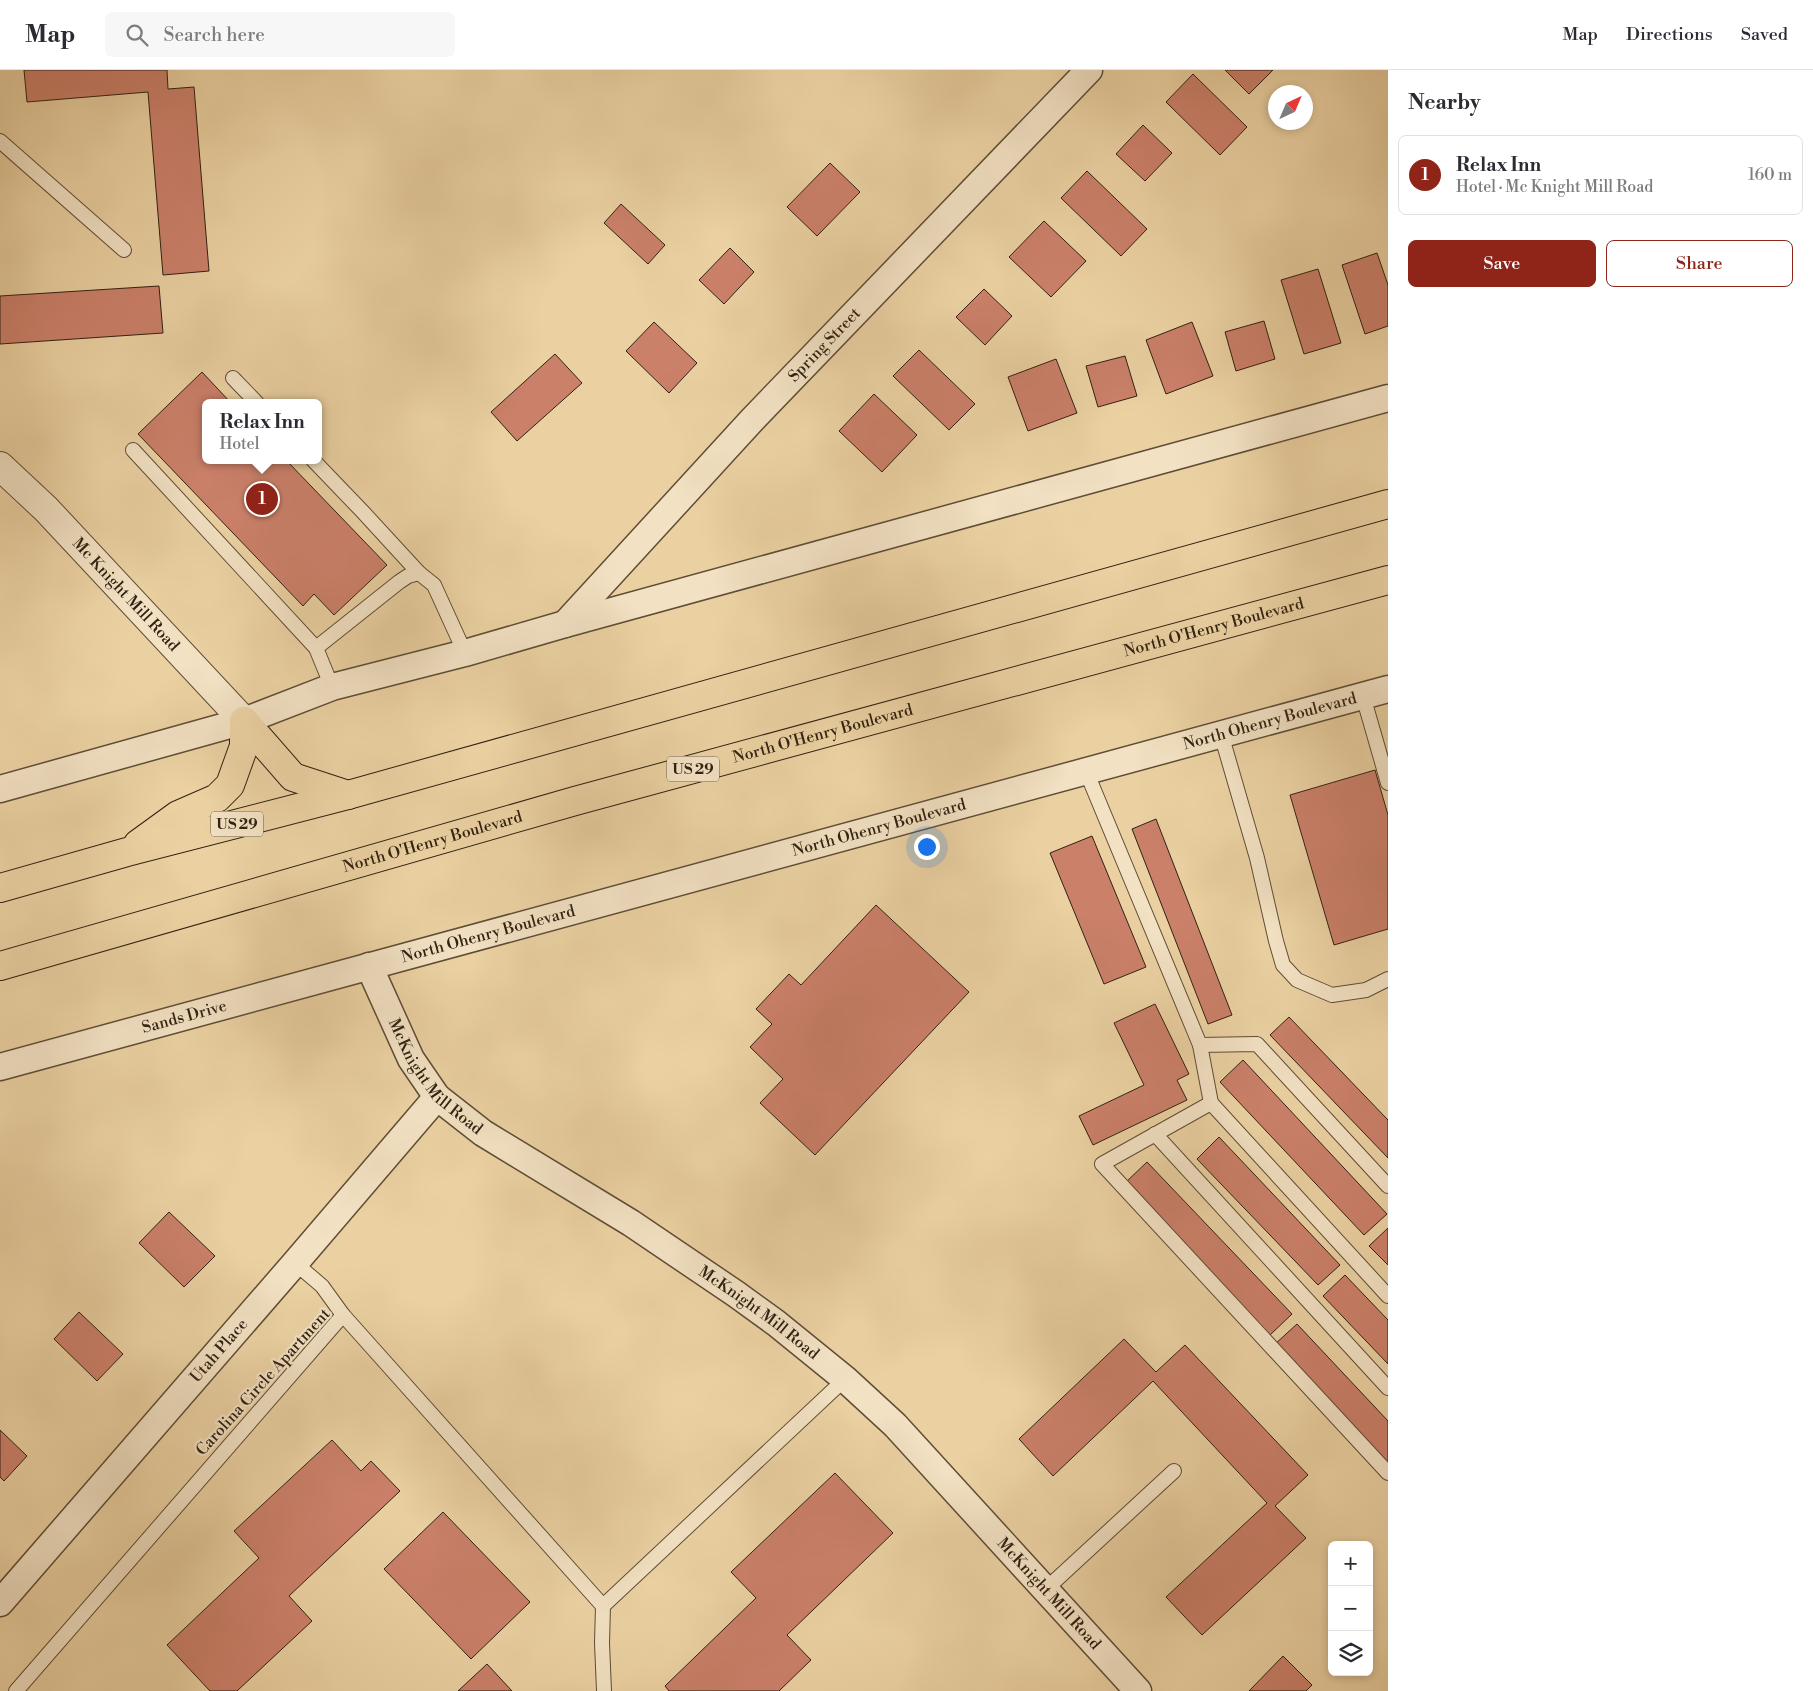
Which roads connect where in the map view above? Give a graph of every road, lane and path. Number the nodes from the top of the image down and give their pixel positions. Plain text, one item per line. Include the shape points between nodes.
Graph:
1 (1089, 70) edge
2 (0, 141) edge
3 (124, 250) dead end
4 (233, 378) dead end
5 (1388, 398) edge
6 (253, 399) edge
7 (133, 450) dead end
8 (317, 464) edge
9 (2, 472) edge
10 (1388, 504) edge
11 (419, 574) junction
12 (1388, 580) edge
13 (565, 624) junction
14 (316, 648) junction
15 (465, 653) junction
16 (332, 688) junction
17 (1388, 689) edge
18 (1363, 696) junction
19 (244, 721) junction
20 (1222, 734) junction
21 (1086, 771) junction
22 (1388, 783) edge
23 (1, 788) edge
24 (348, 796) junction
25 (127, 852) junction
26 (0, 888) edge
27 (0, 966) edge
28 (369, 966) junction
29 (1388, 980) edge
30 (1200, 1045) junction
31 (0, 1067) edge
32 (437, 1097) junction
33 (1211, 1103) junction
34 (1155, 1134) junction
35 (1388, 1186) edge
36 (295, 1263) junction
37 (1388, 1296) edge
38 (343, 1315) junction
39 (845, 1379) junction
40 (1388, 1388) edge
41 (1174, 1472) dead end
42 (1388, 1473) edge
43 (1045, 1590) junction
44 (0, 1603) edge
45 (603, 1606) junction
46 (16, 1691) edge
47 (604, 1691) edge
48 (1138, 1691) edge

1 - 13 street, Spring Street via 752,420
2 - 3 lane
4 - 6 lane
5 - 13 street
7 - 14 lane
8 - 11 lane
9 - 19 street, Mc Knight Mill Road via 46,509
10 - 24 highway, US 29
11 - 14 lane via 398,582
11 - 15 lane via 434,586
12 - 27 highway, North O'Henry Boulevard / US 29 via 575,801
13 - 15 street
14 - 16 lane
15 - 16 street
16 - 19 street
17 - 18 street, North Ohenry Boulevard
18 - 20 street, North Ohenry Boulevard
18 - 22 lane
19 - 23 street
19 - 24 highway via 293,777
19 - 25 highway via 244,746 230,785 217,798 178,815
20 - 21 street, North Ohenry Boulevard
20 - 29 lane via 1283,965 1298,980 1332,995 1366,990
21 - 28 street, North Ohenry Boulevard
21 - 30 lane
24 - 25 highway, US 29
25 - 26 highway, US 29
28 - 31 street, Sands Drive
28 - 32 street, McKnight Mill Road via 411,1059
30 - 33 lane
30 - 35 lane via 1257,1044
32 - 36 street, Utah Place
32 - 39 street, McKnight Mill Road via 483,1133 631,1223 736,1294
33 - 34 lane
33 - 37 lane
34 - 40 lane
34 - 42 lane via 1102,1164
36 - 38 lane via 322,1286
36 - 44 street, Utah Place
38 - 45 lane, Carolina Circle Apartment
38 - 46 lane, Carolina Circle Apartment
39 - 43 street, McKnight Mill Road via 894,1425
39 - 45 lane
41 - 43 lane
43 - 48 street, McKnight Mill Road
45 - 47 lane

